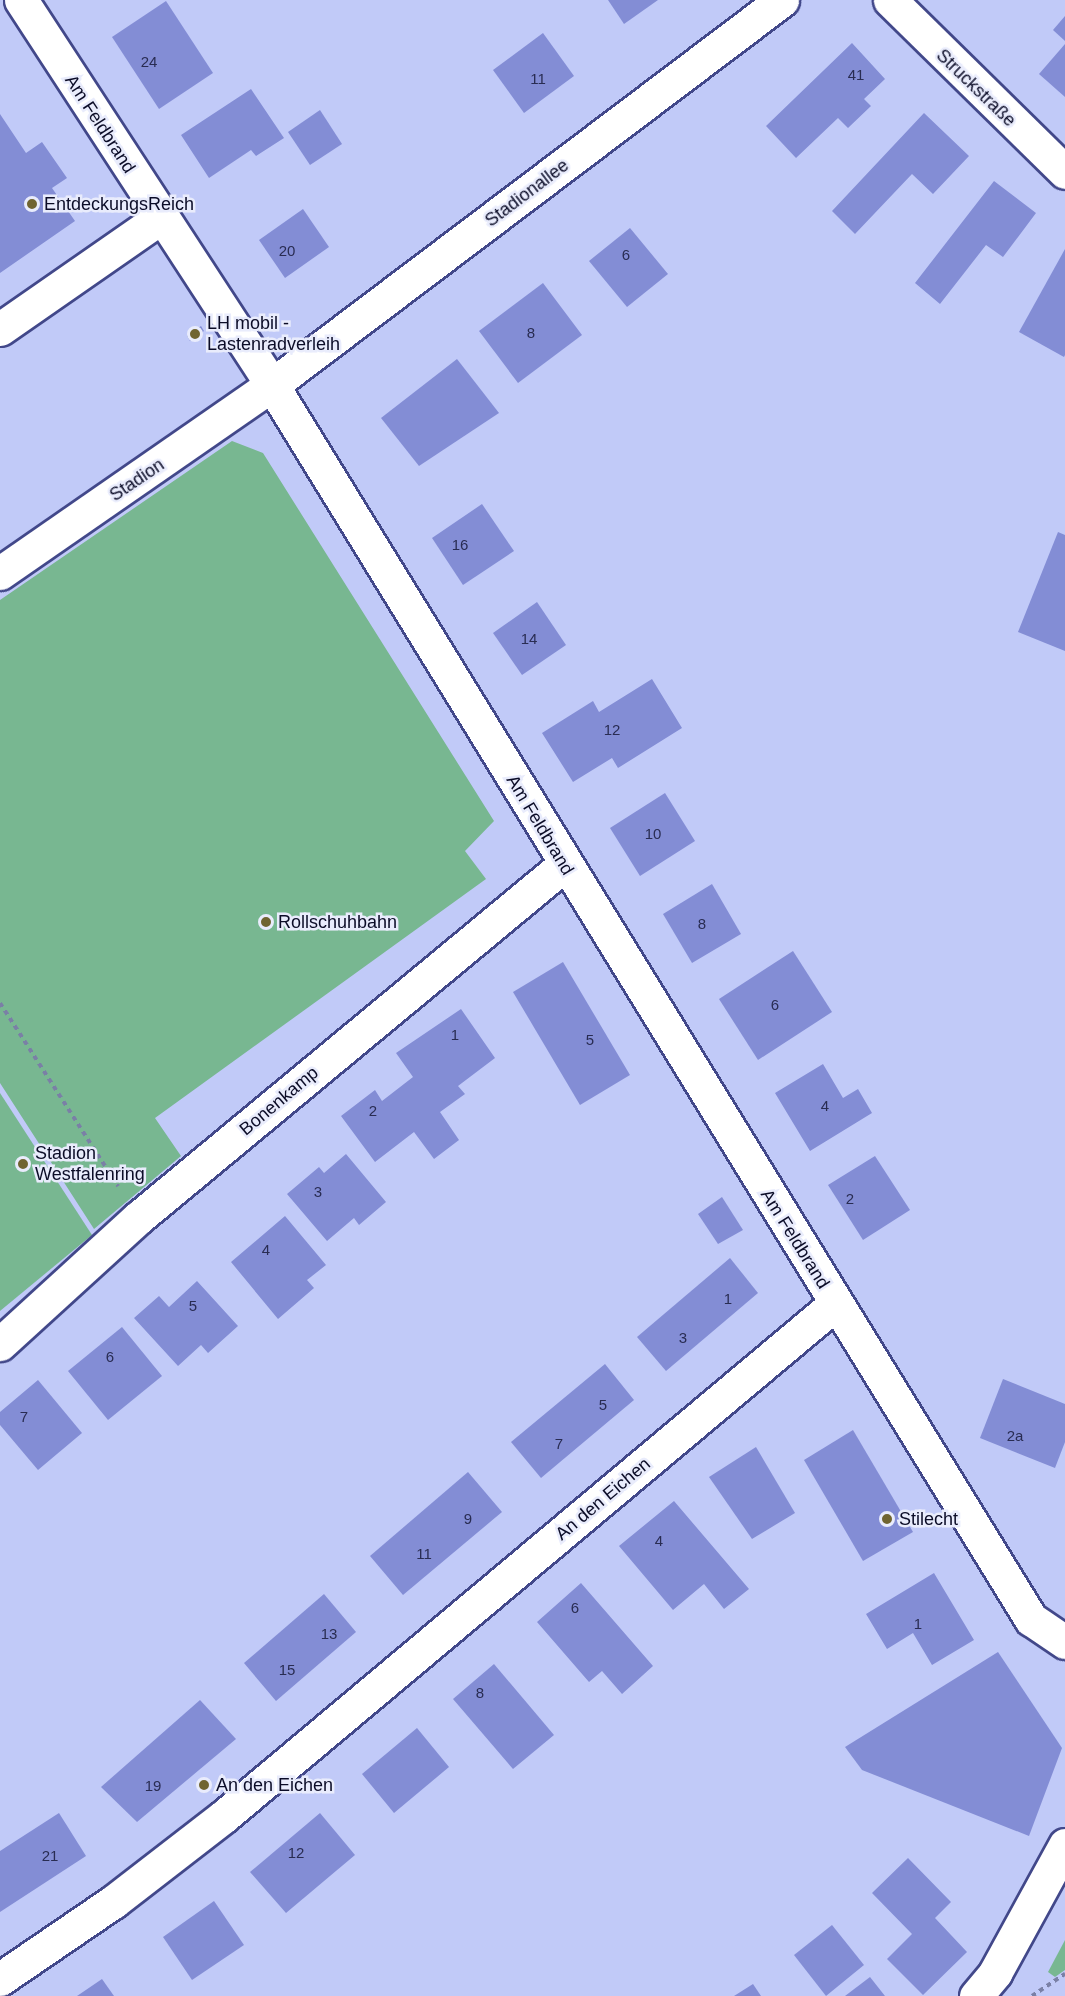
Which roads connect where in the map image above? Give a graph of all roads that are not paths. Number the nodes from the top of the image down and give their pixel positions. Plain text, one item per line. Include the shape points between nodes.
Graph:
1 (21, 0) edge
2 (782, 0) edge
3 (898, 10) edge
4 (1065, 172) edge
5 (160, 218) junction
6 (0, 329) edge
7 (272, 385) junction
8 (0, 573) edge
9 (564, 865) junction
10 (835, 1304) junction
11 (0, 1344) edge
12 (1065, 1642) edge
13 (1065, 1845) edge
14 (0, 1979) edge
15 (976, 1996) edge

1 - 5 street, Am Feldbrand
2 - 7 street, Stadionallee
3 - 4 street, Struckstraße
5 - 6 street
5 - 7 street, Am Feldbrand
7 - 8 street, Stadion
7 - 9 street, Am Feldbrand
9 - 10 street, Am Feldbrand
9 - 11 street, Bonenkamp via 138,1218
10 - 12 street, Am Feldbrand via 1031,1619
10 - 14 street, An den Eichen via 223,1817 113,1902
13 - 15 street via 995,1973

